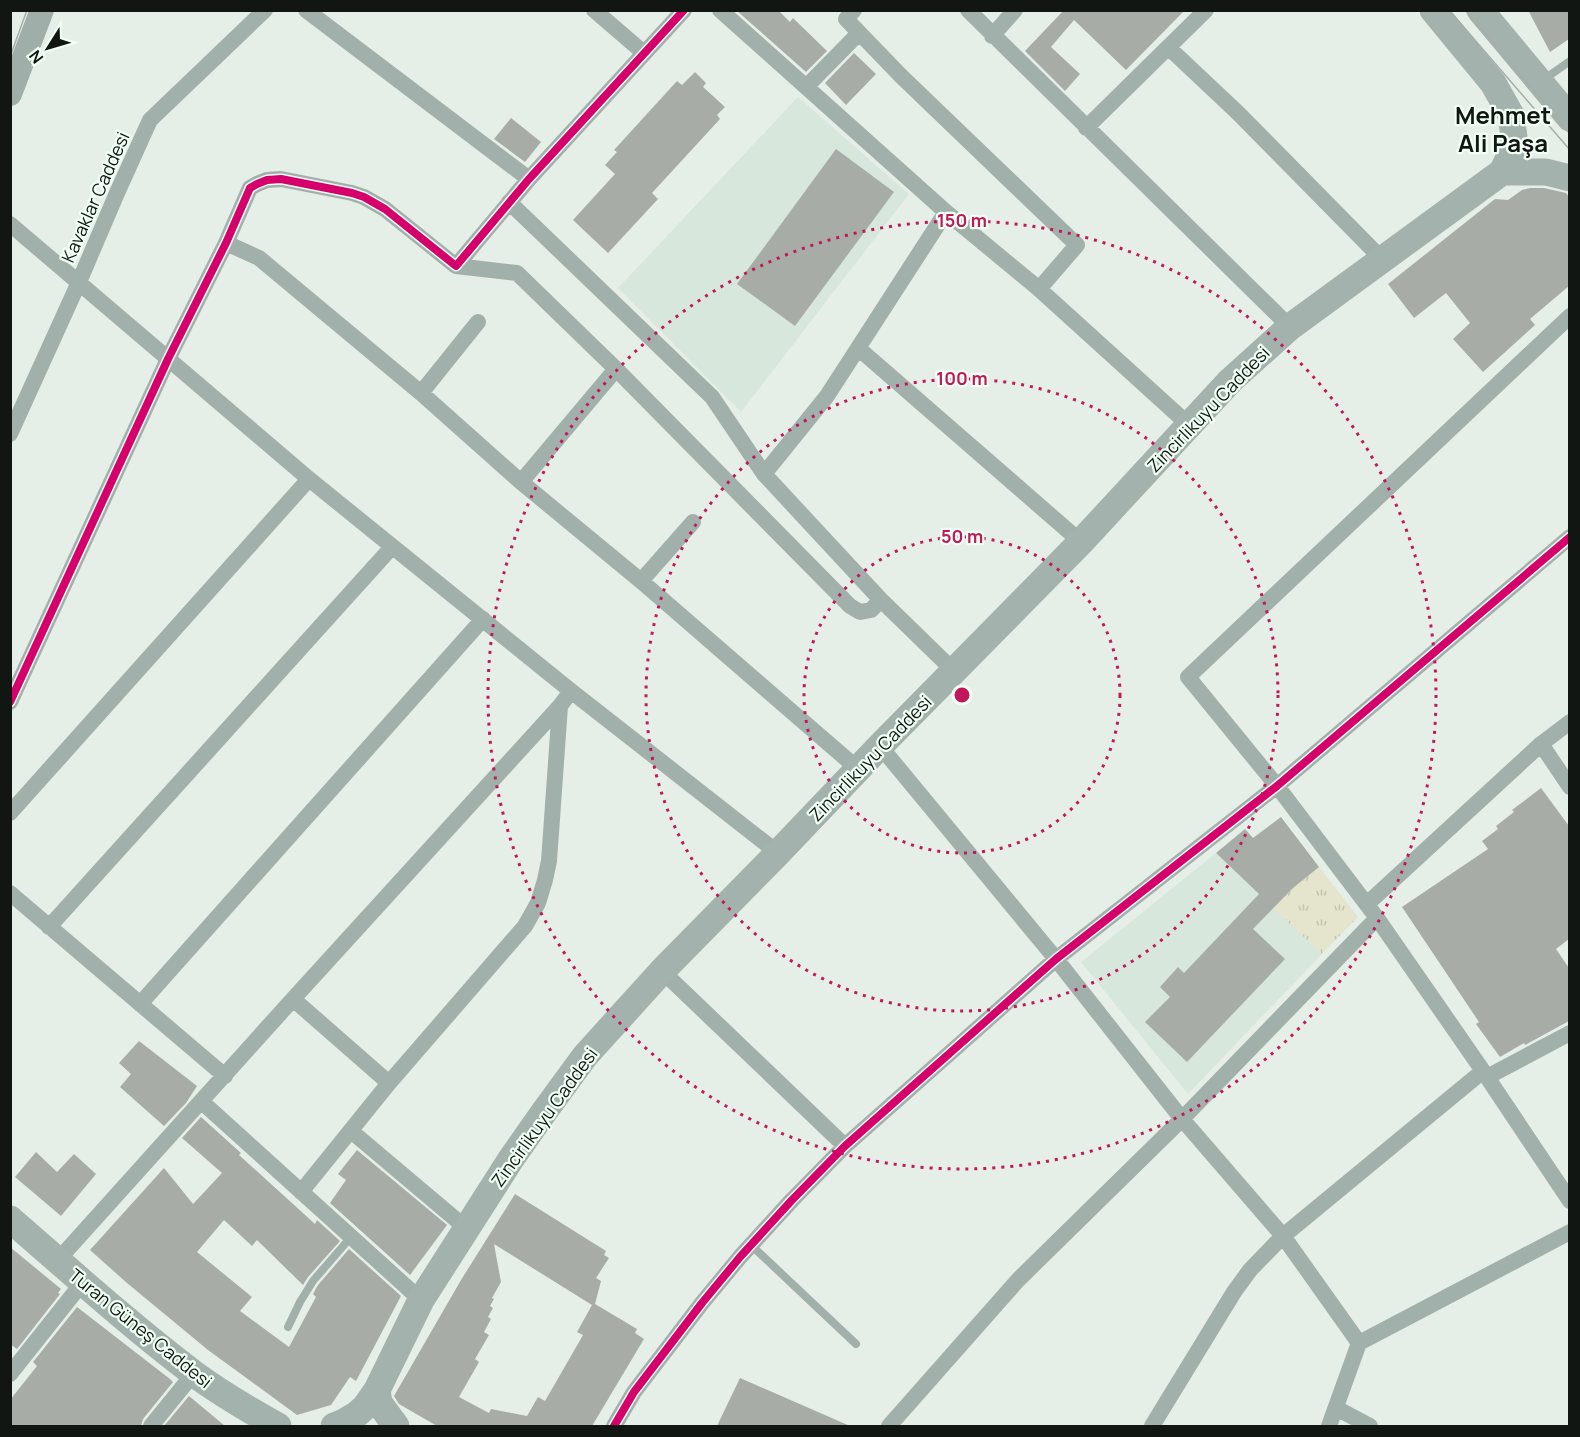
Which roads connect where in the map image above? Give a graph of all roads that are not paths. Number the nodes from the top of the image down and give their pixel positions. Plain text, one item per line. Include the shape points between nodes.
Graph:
1 (42, 10) edge
2 (265, 10) edge
3 (306, 10) edge
4 (594, 10) edge
5 (684, 10) edge
6 (854, 10) edge
7 (968, 10) edge
8 (1015, 10) edge
9 (1206, 10) edge
10 (1433, 10) edge
11 (1480, 10) edge
12 (1503, 10) edge
13 (723, 12) edge
14 (1458, 21) edge
15 (859, 33) junction
16 (992, 36) junction
17 (1506, 40) junction
18 (1169, 48) junction
19 (644, 53) junction
20 (1569, 61) edge
21 (1540, 82) junction
22 (806, 87) junction
23 (10, 94) edge
24 (1569, 118) edge
25 (1086, 128) junction
26 (1502, 172) junction
27 (1569, 178) edge
28 (529, 179) junction
29 (509, 202) junction
30 (946, 212) junction
31 (10, 224) edge
32 (226, 243) junction
33 (1383, 260) junction
34 (456, 266) junction
35 (79, 282) junction
36 (1040, 289) junction
37 (1569, 315) edge
38 (478, 322) dead end
39 (1290, 327) junction
40 (858, 348) junction
41 (168, 359) junction
42 (616, 369) junction
43 (421, 393) junction
44 (1190, 425) junction
45 (10, 434) edge
46 (764, 474) junction
47 (309, 479) junction
48 (521, 482) junction
49 (693, 522) dead end
50 (1569, 537) edge
51 (1081, 542) junction
52 (392, 547) junction
53 (641, 581) junction
54 (881, 600) junction
55 (483, 619) junction
56 (954, 671) junction
57 (571, 692) junction
58 (10, 702) edge
59 (560, 706) junction
60 (1569, 722) edge
61 (1541, 744) junction
62 (880, 746) junction
63 (858, 769) junction
64 (1277, 786) junction
65 (1569, 787) edge
66 (10, 813) edge
67 (778, 854) junction
68 (10, 893) edge
69 (1372, 911) junction
70 (49, 927) junction
71 (1056, 959) junction
72 (662, 970) junction
73 (293, 999) junction
74 (140, 1004) junction
75 (1569, 1033) edge
76 (1485, 1074) junction
77 (225, 1076) junction
78 (389, 1083) junction
79 (202, 1102) junction
80 (1182, 1119) junction
81 (351, 1131) junction
82 (845, 1146) junction
83 (301, 1192) junction
84 (1569, 1201) edge
85 (10, 1219) edge
86 (466, 1228) junction
87 (1569, 1232) edge
88 (1283, 1236) junction
89 (351, 1238) junction
90 (751, 1245) junction
91 (58, 1260) junction
92 (82, 1282) junction
93 (421, 1300) junction
94 (288, 1327) dead end
95 (1359, 1343) junction
96 (856, 1344) dead end
97 (194, 1373) junction
98 (10, 1374) edge
99 (377, 1390) junction
100 (1336, 1408) junction
101 (151, 1426) edge
102 (278, 1426) edge
103 (334, 1426) edge
104 (396, 1426) edge
105 (614, 1426) edge
106 (892, 1426) edge
107 (1152, 1426) edge
108 (1329, 1426) edge
109 (1370, 1426) edge

1 - 23 main road
2 - 35 street, Kavaklar Caddesi via 150,120
3 - 28 street
4 - 19 street
5 - 19 street
6 - 15 street via 846,19
7 - 16 street
8 - 16 street
9 - 18 street
10 - 14 main road, Zincirlikuyu Caddesi
11 - 17 main road
12 - 17 main road
13 - 22 street
14 - 26 main road, Zincirlikuyu Caddesi via 1511,115 1515,145
15 - 22 street
15 - 36 street via 1077,245
16 - 25 street
17 - 21 main road
18 - 25 street
18 - 33 street
19 - 28 street
20 - 21 lane
21 - 24 main road
22 - 30 street
25 - 39 street
26 - 27 main road via 1546,172
26 - 33 main road, Zincirlikuyu Caddesi
28 - 29 street
29 - 34 street
29 - 46 street via 712,397
30 - 36 street
30 - 40 street
31 - 35 street
32 - 34 street via 250,188 281,178 364,197
32 - 41 street
32 - 43 street via 259,258
33 - 39 main road, Zincirlikuyu Caddesi
34 - 42 street via 517,273
35 - 41 street
35 - 45 street, Kavaklar Caddesi
36 - 44 street
37 - 64 street via 1188,677
38 - 43 street
39 - 44 main road, Zincirlikuyu Caddesi via 1230,381
40 - 46 street via 827,396
40 - 51 street
41 - 47 street
41 - 58 street
42 - 48 street
42 - 54 street via 850,606 860,612 871,610
43 - 48 street
44 - 51 main road, Zincirlikuyu Caddesi
46 - 54 street
47 - 52 street
47 - 66 street
48 - 53 street
49 - 53 street
50 - 64 street
51 - 56 main road, Zincirlikuyu Caddesi
52 - 55 street
52 - 70 street
53 - 63 street
54 - 56 street
55 - 57 street
55 - 74 street
56 - 62 main road, Zincirlikuyu Caddesi
57 - 59 street
57 - 67 street
59 - 73 street
59 - 78 street via 549,861 538,903 525,926
60 - 61 street
61 - 65 street
61 - 69 street
62 - 63 main road, Zincirlikuyu Caddesi
62 - 71 street
63 - 67 main road, Zincirlikuyu Caddesi
64 - 69 street
64 - 71 street
67 - 72 main road, Zincirlikuyu Caddesi
68 - 70 street
69 - 76 street
69 - 80 street
70 - 74 street
71 - 80 street
71 - 82 street
72 - 82 street
72 - 86 main road, Zincirlikuyu Caddesi via 585,1056
73 - 77 street
73 - 78 street
74 - 77 street
75 - 76 street
76 - 84 street
76 - 88 street
77 - 79 street
78 - 81 street
79 - 83 street
79 - 91 street
80 - 88 street
80 - 106 street via 1018,1280
81 - 83 street
81 - 86 street
82 - 90 street
83 - 89 street
85 - 91 main road, Turan Güneş Caddesi
86 - 93 main road, Zincirlikuyu Caddesi
87 - 95 street
88 - 95 street
88 - 107 street via 1234,1292
89 - 93 street
89 - 94 lane via 314,1281
90 - 96 lane
90 - 105 street via 657,1361
91 - 92 main road, Turan Güneş Caddesi
92 - 97 main road, Turan Güneş Caddesi
92 - 98 street
93 - 99 main road, Zincirlikuyu Caddesi
95 - 100 street
97 - 101 street
97 - 102 main road, Turan Güneş Caddesi
99 - 103 main road, Zincirlikuyu Caddesi via 356,1415
99 - 104 main road via 380,1403
100 - 108 street
100 - 109 street

